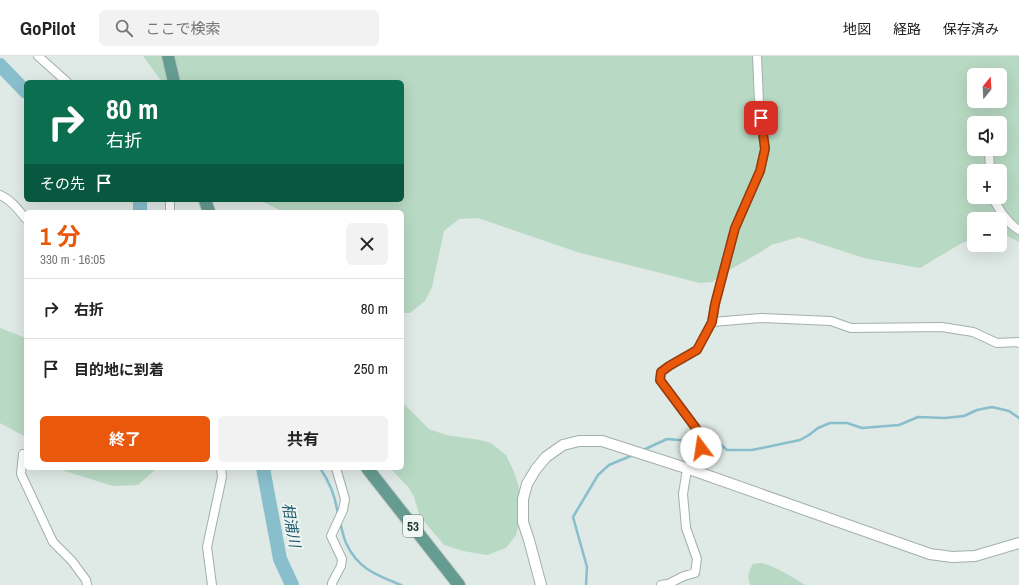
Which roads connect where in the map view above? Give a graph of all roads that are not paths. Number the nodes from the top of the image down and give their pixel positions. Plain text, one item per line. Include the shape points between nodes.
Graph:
1 (38, 56) edge
2 (168, 56) edge
3 (757, 56) edge
4 (65, 80) edge
5 (174, 80) edge
6 (0, 195) edge
7 (996, 204) edge
8 (24, 216) edge
9 (1019, 230) edge
10 (712, 322) junction
11 (1019, 343) edge
12 (23, 454) dead end
13 (221, 470) edge
14 (337, 470) edge
15 (369, 470) edge
16 (689, 470) junction
17 (1019, 543) edge
18 (87, 585) edge
19 (212, 585) edge
20 (332, 585) edge
21 (459, 585) edge
22 (541, 585) edge
23 (661, 585) edge

1 - 4 street
2 - 5 main road
3 - 10 street via 765,149 760,171 735,228
6 - 8 street via 8,198
7 - 9 street
10 - 11 street via 761,318 831,321 852,328 942,327 973,332 997,343
10 - 16 street via 697,350 661,372 660,380 701,435 701,448
12 - 18 street via 21,474 53,542 72,561
13 - 19 street via 222,477 207,547
14 - 20 street via 346,499 331,536 342,559 342,566
15 - 21 main road, 53
16 - 17 street via 930,554 952,557 975,556
16 - 22 street via 602,441 579,441 564,445 546,456 527,484 523,499 523,522
16 - 23 street via 683,494 686,528 697,559 695,574

